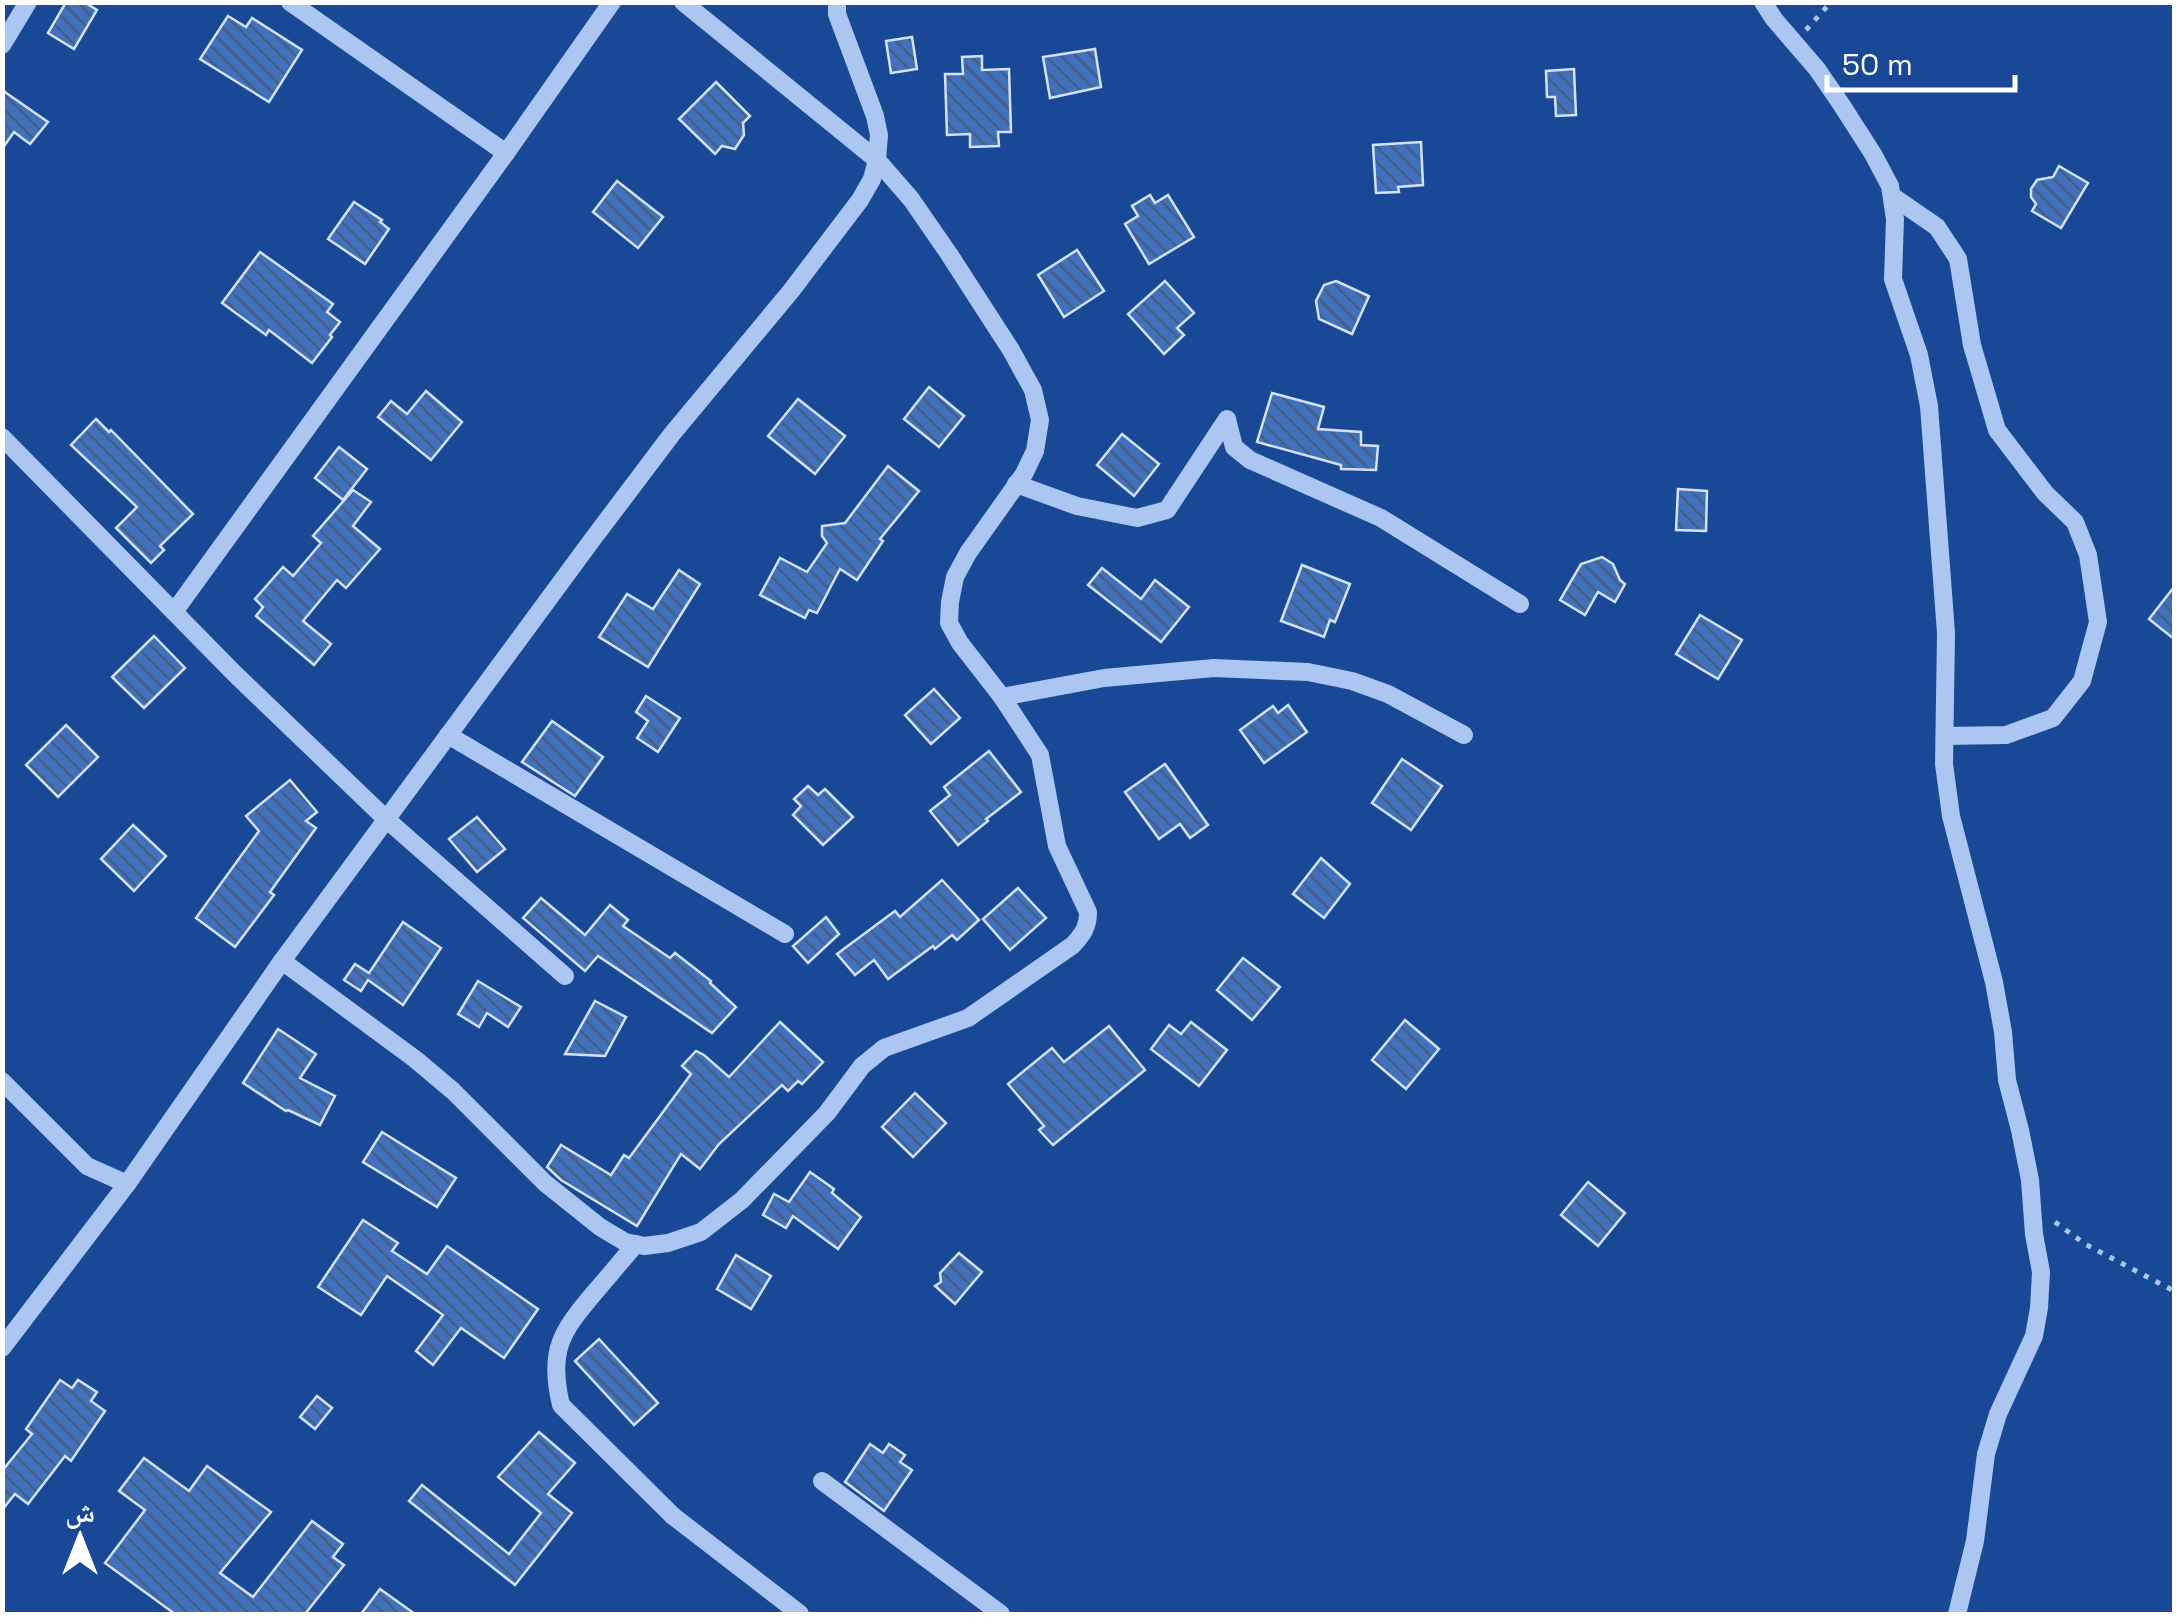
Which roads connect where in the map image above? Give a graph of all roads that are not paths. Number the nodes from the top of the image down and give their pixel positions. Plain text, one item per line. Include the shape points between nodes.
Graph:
1 (28, 2) edge
2 (290, 2) edge
3 (612, 2) edge
4 (683, 2) edge
5 (837, 2) edge
6 (1764, 2) edge
7 (2, 45) edge
8 (506, 153) junction
9 (877, 160) junction
10 (1892, 196) junction
11 (2, 437) edge
12 (1016, 484) junction
13 (1520, 604) dead end
14 (174, 612) junction
15 (1002, 697) junction
16 (448, 735) junction
17 (1464, 736) dead end
18 (1944, 736) junction
19 (386, 819) junction
20 (785, 934) dead end
21 (282, 961) junction
22 (565, 976) dead end
23 (2, 1081) edge
24 (127, 1184) junction
25 (636, 1244) junction
26 (2, 1348) edge
27 (822, 1481) dead end
28 (800, 1614) edge
29 (1000, 1614) edge
30 (1956, 1614) edge

1 - 7 street
2 - 8 street
3 - 8 street
4 - 9 street
5 - 9 street via 875,116
6 - 10 street via 1817,69
8 - 14 street
9 - 12 street via 930,226 1033,390 1040,420 1036,452
9 - 16 street via 844,222 672,434
10 - 18 street via 1893,279 1920,355 1929,406 1946,633
10 - 18 street via 1937,227 1958,260 1972,346 1997,430 2075,522 2088,556 2098,622 2082,680 2053,718 2006,736
11 - 14 street
12 - 13 street via 1137,518 1167,510 1227,419 1234,446 1250,460 1381,518
12 - 15 street via 955,577 948,623
14 - 19 street
15 - 17 street via 1104,678 1214,668 1308,672 1388,694
15 - 25 street via 1040,755 1057,846 1088,912 1083,934 968,1018 884,1048 779,1164 701,1232
16 - 19 street
16 - 20 street
18 - 30 street via 1952,816 1994,982 2041,1272 2034,1336 1986,1454 1975,1541
19 - 21 street
19 - 22 street
21 - 24 street
21 - 25 street via 415,1059 600,1227
23 - 24 street via 87,1166
24 - 26 street
25 - 28 street via 562,1338 556,1384 562,1405 673,1516
27 - 29 street

